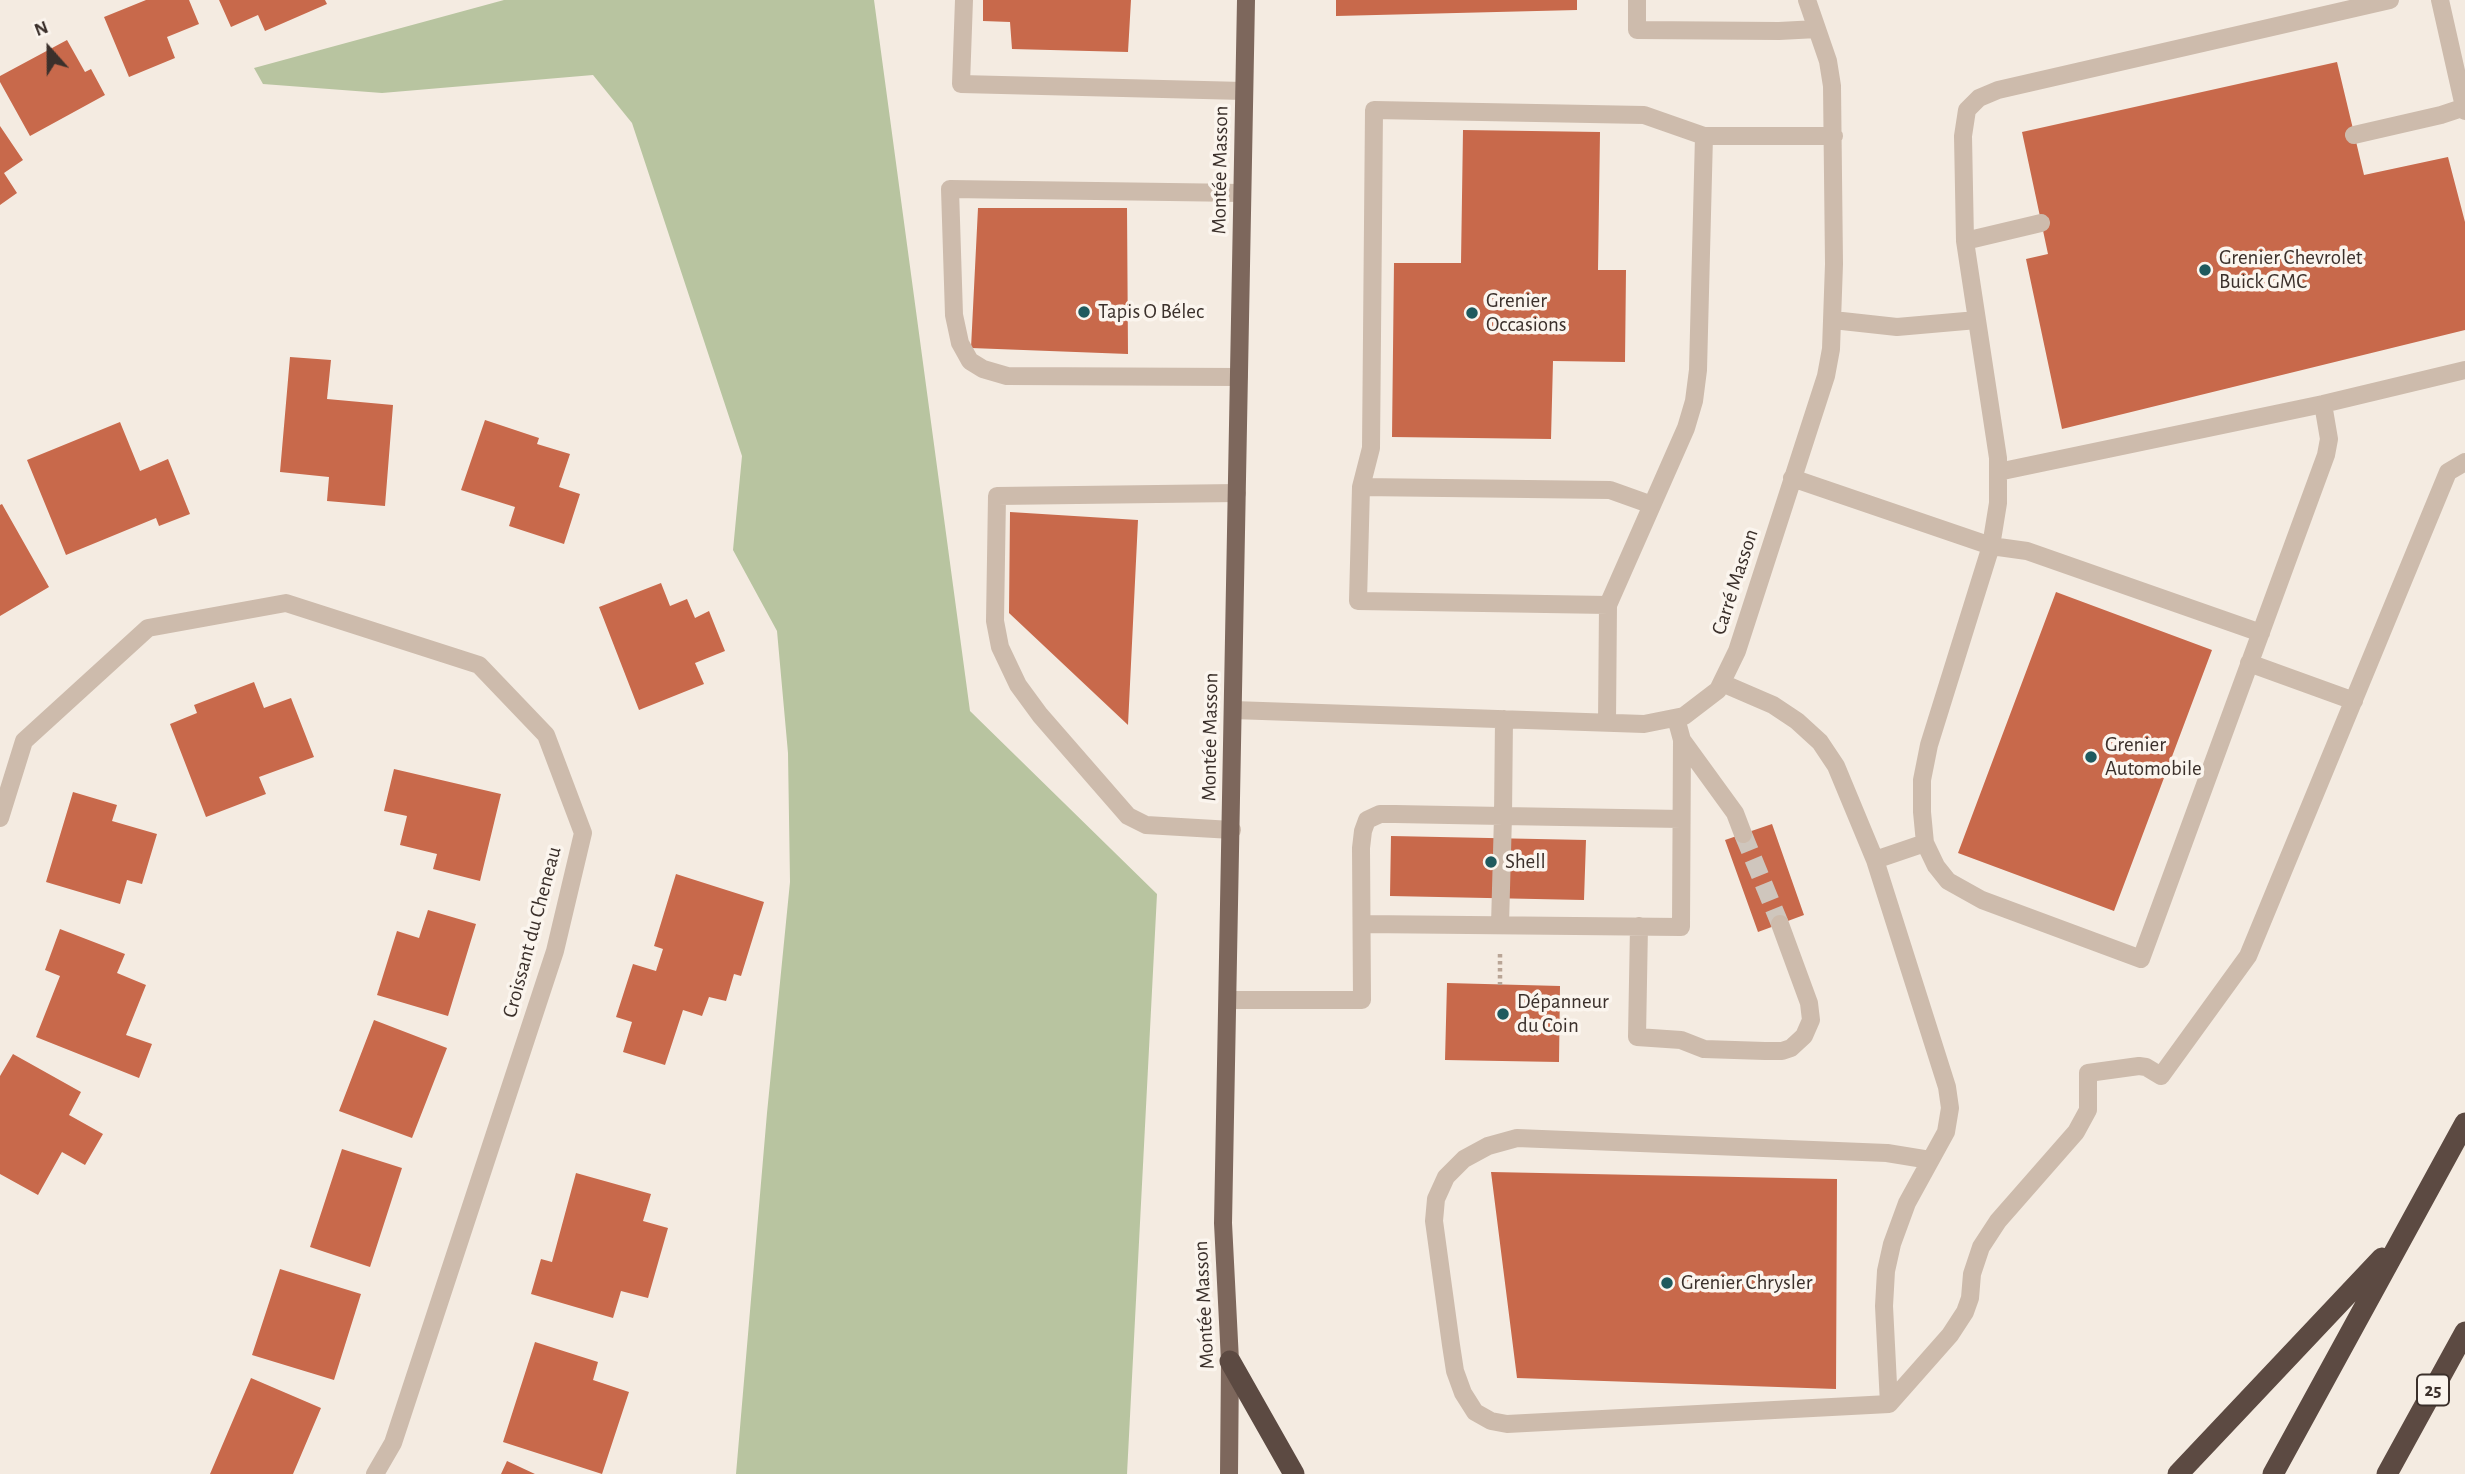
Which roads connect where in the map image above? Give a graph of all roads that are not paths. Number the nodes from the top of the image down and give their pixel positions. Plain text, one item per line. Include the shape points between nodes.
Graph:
1 (964, 0) edge
2 (1246, 0) edge
3 (1637, 0) edge
4 (1807, 0) edge
5 (2389, 0) edge
6 (2440, 0) edge
7 (1817, 29) junction
8 (1244, 91) junction
9 (2465, 108) edge
10 (2354, 135) dead end
11 (1704, 136) junction
12 (1834, 136) junction
13 (1242, 193) junction
14 (2041, 223) dead end
15 (1965, 240) junction
16 (1833, 320) junction
17 (1977, 320) junction
18 (2465, 370) edge
19 (1239, 377) junction
20 (2323, 404) junction
21 (2465, 462) edge
22 (1998, 472) junction
23 (1792, 478) junction
24 (1361, 488) junction
25 (1237, 493) junction
26 (1653, 505) junction
27 (1991, 547) junction
28 (1608, 606) junction
29 (2261, 633) junction
30 (2249, 663) junction
31 (1722, 683) junction
32 (2354, 701) junction
33 (1233, 710) junction
34 (1676, 718) junction
35 (1504, 719) junction
36 (1607, 722) junction
37 (1682, 740) junction
38 (1503, 816) junction
39 (0, 818) edge
40 (1681, 819) junction
41 (1232, 830) junction
42 (1744, 834) tunnel mouth
43 (1925, 842) junction
44 (1875, 860) junction
45 (1362, 923) junction
46 (1780, 924) tunnel mouth
47 (1500, 925) junction
48 (1639, 926) junction
49 (1228, 1000) junction
50 (2465, 1124) edge
51 (1930, 1160) junction
52 (2403, 1236) junction
53 (2465, 1332) edge
54 (1230, 1360) junction
55 (1889, 1404) junction
56 (375, 1474) edge
57 (1229, 1474) edge
58 (1294, 1474) edge
59 (2178, 1474) edge
60 (2273, 1474) edge
61 (2387, 1474) edge

1 - 8 street via 961,84
2 - 8 main road, Montée Masson
3 - 7 street via 1637,30
4 - 7 street, Carré Masson
5 - 15 street via 1979,98 1967,110 1963,136
6 - 9 street
7 - 12 street, Carré Masson via 1832,86
8 - 13 main road, Montée Masson
9 - 10 street
11 - 12 street
11 - 24 street via 1644,115 1374,110 1371,448
11 - 26 street via 1694,401
12 - 16 street, Carré Masson
13 - 19 main road, Montée Masson
13 - 19 street via 950,189 954,315 960,343 970,361 1007,376
14 - 15 street
15 - 17 street
16 - 17 street via 1897,327
16 - 23 street, Carré Masson via 1826,376
17 - 22 street
18 - 20 street
19 - 25 main road, Montée Masson
20 - 22 street
20 - 29 street via 2329,439 2326,455
21 - 32 street via 2448,472
22 - 27 street
23 - 27 street
23 - 31 street, Carré Masson via 1737,651
24 - 26 street via 1611,490
24 - 28 street via 1358,601
25 - 33 main road, Montée Masson
25 - 41 street via 998,496 995,621 1000,647 1018,685 1128,816 1146,825
26 - 28 street
27 - 29 street via 2027,551
27 - 43 street via 1929,745 1922,780
28 - 36 street
29 - 30 street
30 - 32 street
30 - 43 street via 2141,959 1982,900 1948,881
31 - 34 street, Carré Masson via 1702,704
31 - 44 street via 1773,705 1820,742 1836,766
32 - 55 street via 2248,956 2161,1076 2138,1066 2088,1073 2088,1110 2076,1132 1998,1221 1981,1247 1965,1312
33 - 35 street, Carré Masson
33 - 41 main road, Montée Masson
34 - 36 street, Carré Masson
34 - 37 street
35 - 36 street, Carré Masson
35 - 38 street
37 - 40 street
37 - 42 street via 1735,813
38 - 40 street
38 - 45 street via 1380,814 1367,820 1362,848
38 - 47 street
39 - 56 street, Croissant du Cheneau via 24,741 148,628 286,603 479,664 545,735 583,833 555,951 393,1443
40 - 48 street via 1681,927
41 - 49 main road, Montée Masson
43 - 44 street
44 - 51 street via 1947,1087 1946,1132
45 - 47 street
45 - 49 street via 1362,1000
46 - 48 street via 1811,1011 1809,1029 1782,1051 1704,1049 1681,1040 1637,1037
47 - 48 street
49 - 54 main road, Montée Masson via 1223,1223
50 - 52 highway
51 - 55 street via 1907,1203 1886,1271
51 - 55 street via 1887,1153 1517,1138 1464,1159 1446,1177 1436,1199 1434,1221 1455,1371 1475,1412 1491,1422
52 - 59 highway
52 - 60 highway
53 - 61 highway, 25
54 - 57 main road, Montée Masson
54 - 58 highway

